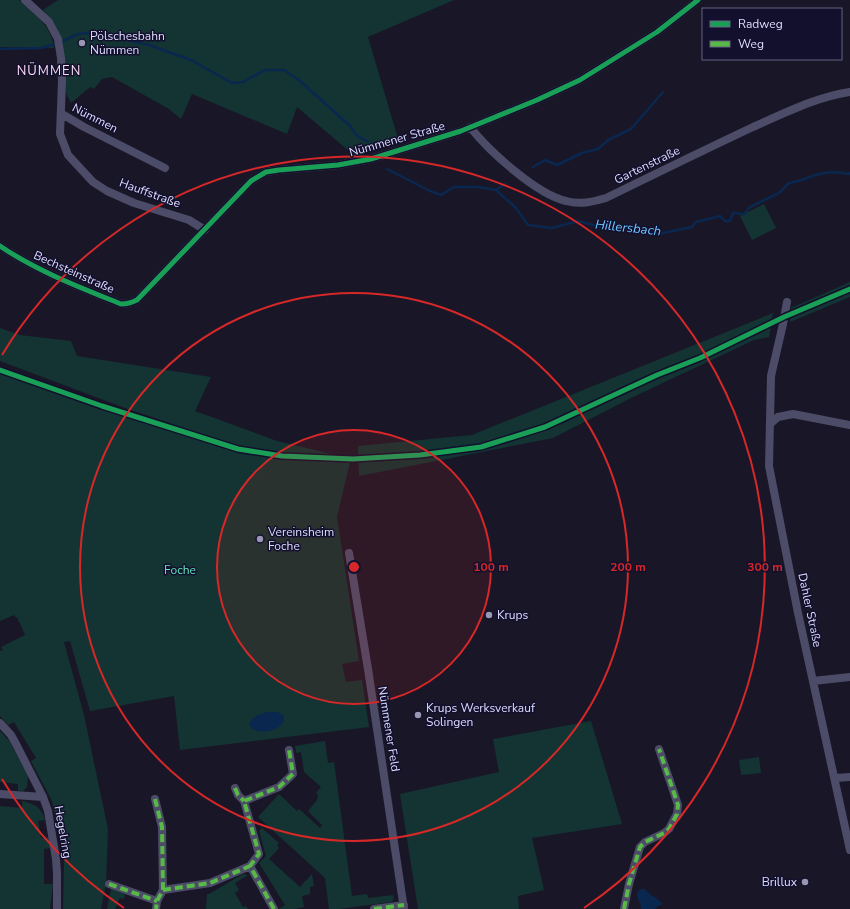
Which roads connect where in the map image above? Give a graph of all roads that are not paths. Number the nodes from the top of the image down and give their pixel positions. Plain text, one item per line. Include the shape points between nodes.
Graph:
1 (25, 0) edge
2 (698, 0) edge
3 (850, 92) edge
4 (62, 114) junction
5 (470, 127) junction
6 (165, 168) dead end
7 (205, 230) junction
8 (0, 246) edge
9 (786, 302) dead end
10 (121, 304) joint
11 (770, 424) junction
12 (850, 425) edge
13 (349, 553) dead end
14 (850, 678) edge
15 (813, 681) junction
16 (0, 723) edge
17 (658, 749) dead end
18 (289, 750) dead end
19 (850, 777) edge
20 (835, 778) junction
21 (235, 788) dead end
22 (0, 794) edge
23 (43, 797) junction
24 (155, 799) dead end
25 (244, 802) junction
26 (850, 850) edge
27 (250, 866) junction
28 (109, 884) dead end
29 (164, 890) junction
30 (157, 905) edge
31 (404, 907) edge
32 (57, 909) edge
33 (274, 909) edge
34 (374, 909) edge
35 (624, 909) edge

1 - 4 street, Nümmen via 46,19 59,41
2 - 5 street, Nümmener Straße via 658,32 580,80
3 - 5 street, Gartenstraße via 834,94 801,105 606,198 584,203 556,198 523,178 485,145
4 - 6 street, Nümmen
4 - 7 street, Hauffstraße via 60,134 64,147 68,155 93,182 120,197 189,220
5 - 7 street, Nümmener Straße via 371,159 266,172 251,181
7 - 10 street, Nümmener Straße via 137,300
8 - 10 street, Bechsteinstraße via 50,275
9 - 11 street, Dahler Straße via 771,376
11 - 12 street via 778,417 793,414
11 - 15 street, Dahler Straße via 770,474
13 - 31 street, Nümmener Feld
14 - 15 street
15 - 20 street, Dahler Straße
16 - 23 street, Hegelring via 11,735
17 - 35 street via 676,796 677,814 669,829 640,847
18 - 25 street via 293,774 279,787
19 - 20 street
20 - 26 street, Dahler Straße
21 - 25 street
22 - 23 street
23 - 32 street, Hegelring via 48,811 56,860
24 - 29 street via 162,826
25 - 27 street via 258,854
27 - 29 street via 210,883
27 - 33 street
28 - 30 street
29 - 30 street
31 - 34 street

